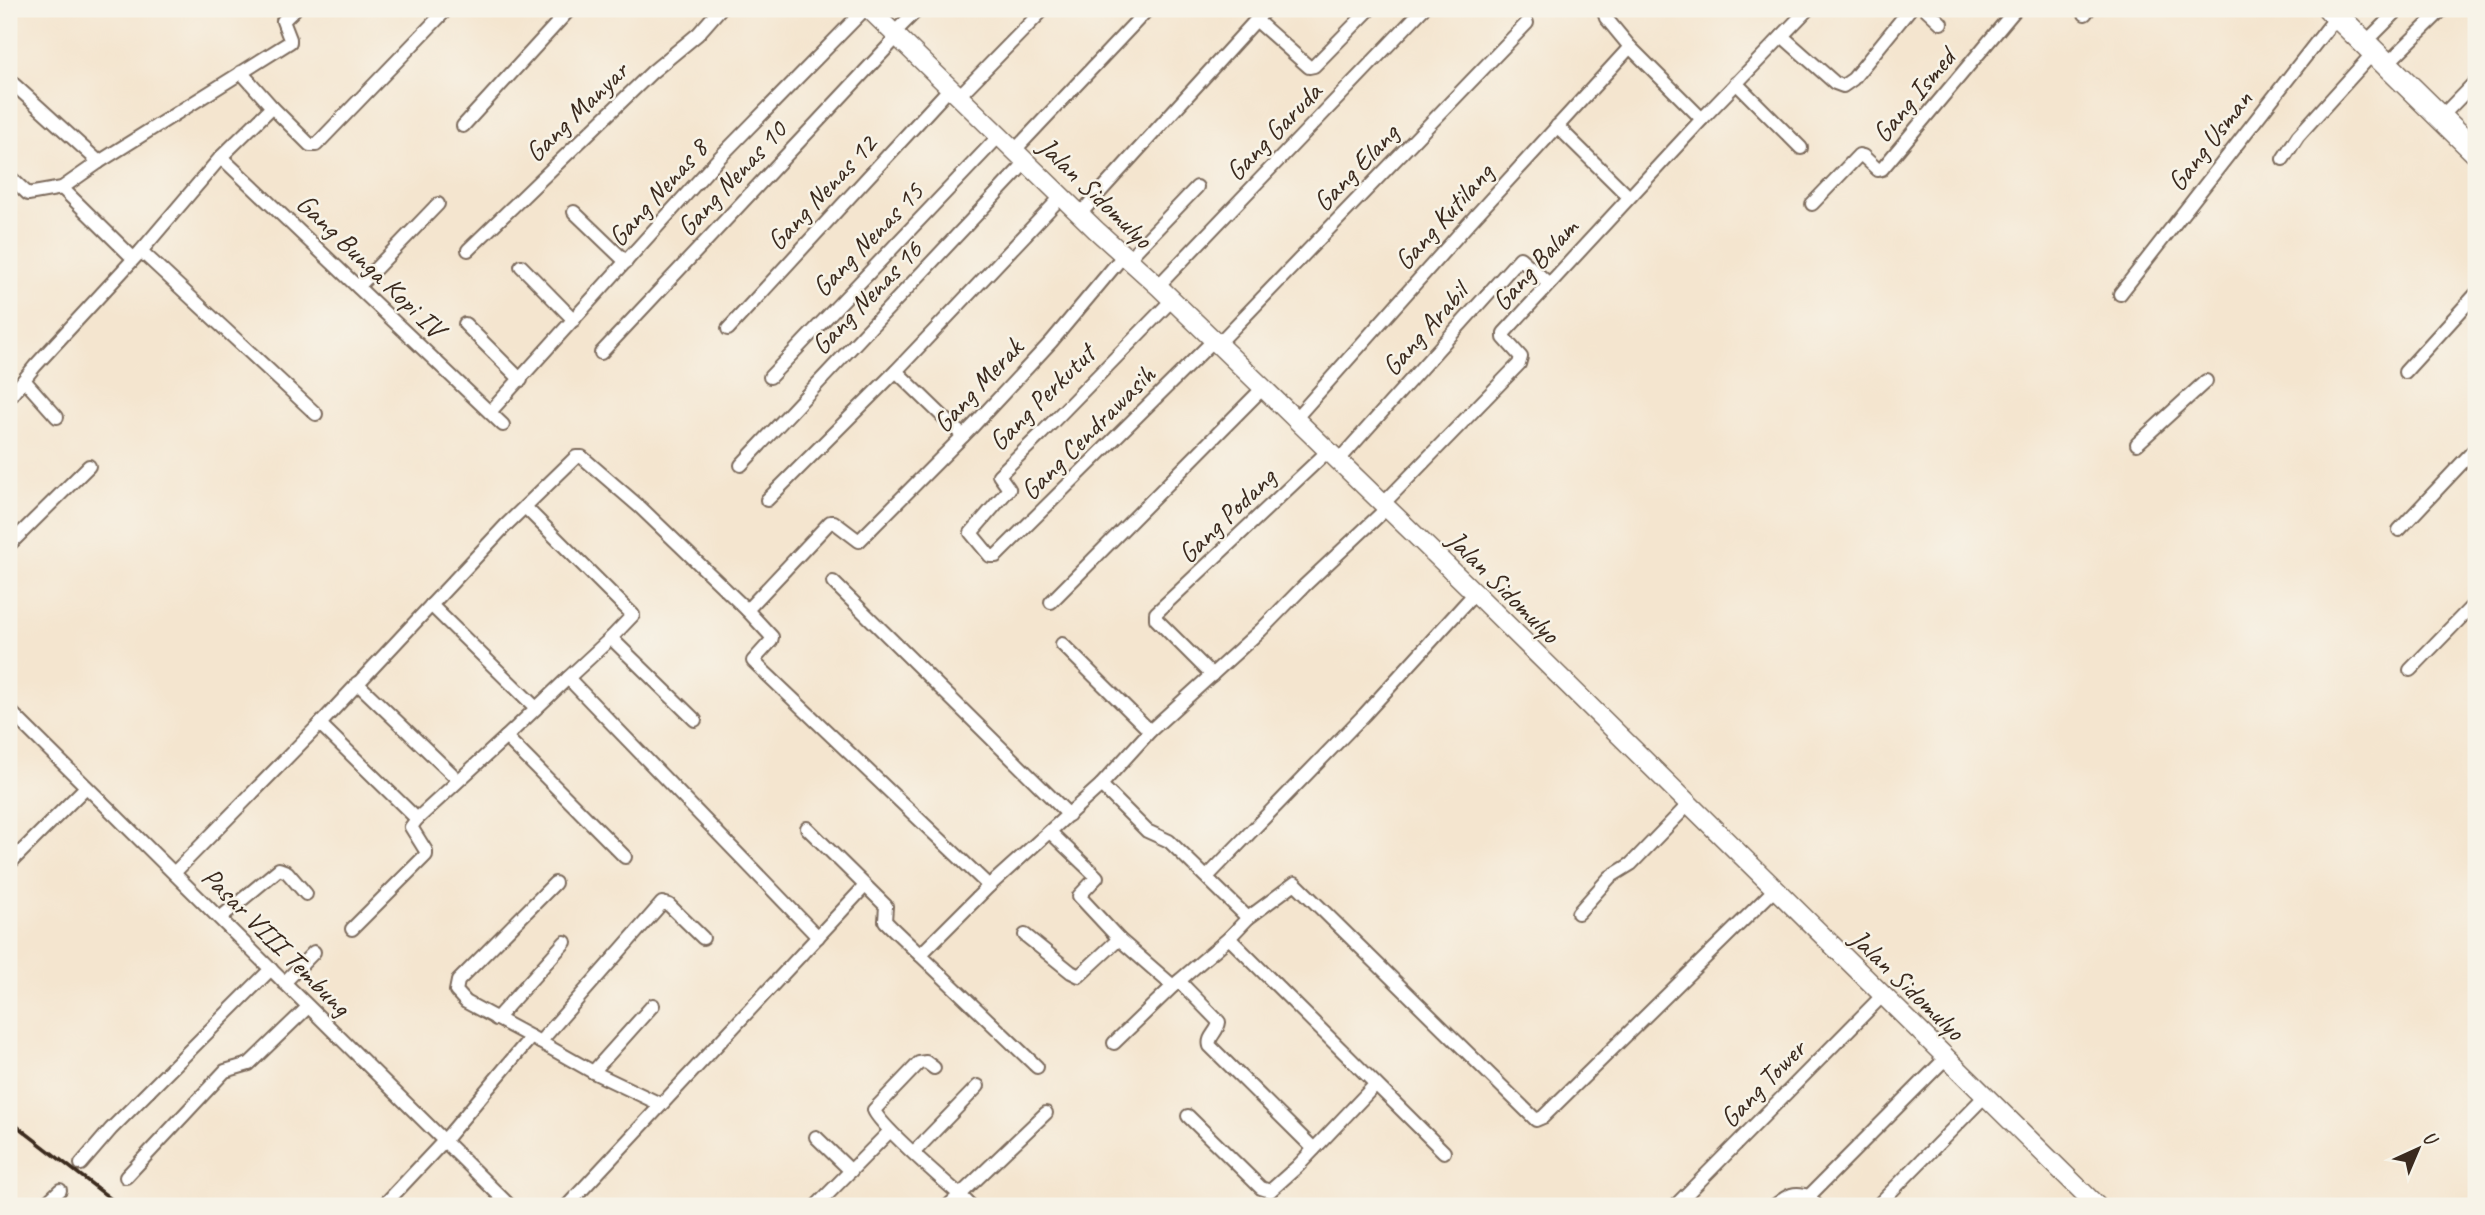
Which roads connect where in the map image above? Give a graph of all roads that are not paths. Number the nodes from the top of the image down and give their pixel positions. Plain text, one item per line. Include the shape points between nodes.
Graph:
1 (295, 9) edge
2 (447, 9) edge
3 (570, 9) edge
4 (720, 9) edge
5 (867, 9) edge
6 (918, 9) edge
7 (1044, 9) edge
8 (1148, 9) edge
9 (1266, 9) edge
10 (1370, 9) edge
11 (1423, 9) edge
12 (1611, 9) edge
13 (1807, 9) edge
14 (1910, 9) edge
15 (1926, 9) edge
16 (2016, 9) edge
17 (2399, 9) edge
18 (2443, 9) edge
19 (2334, 12) edge
20 (1256, 20) junction
21 (1527, 23) dead end
22 (1941, 23) dead end
23 (896, 35) junction
24 (1782, 36) junction
25 (1630, 47) junction
26 (2376, 53) junction
27 (241, 72) junction
28 (9, 80) edge
29 (2476, 81) edge
30 (1736, 83) junction
31 (954, 93) junction
32 (272, 107) junction
33 (2441, 117) junction
34 (1702, 118) junction
35 (463, 126) dead end
36 (1556, 126) junction
37 (999, 136) junction
38 (2474, 147) edge
39 (1801, 148) dead end
40 (1020, 156) junction
41 (221, 157) junction
42 (2283, 159) dead end
43 (99, 162) junction
44 (9, 176) edge
45 (1197, 187) dead end
46 (62, 188) junction
47 (1062, 196) junction
48 (1629, 197) junction
49 (438, 204) dead end
50 (1812, 204) dead end
51 (574, 212) dead end
52 (1080, 214) junction
53 (468, 250) dead end
54 (137, 255) junction
55 (1125, 258) junction
56 (626, 262) junction
57 (521, 267) dead end
58 (1549, 284) junction
59 (1158, 286) junction
60 (358, 287) junction
61 (2120, 293) dead end
62 (2476, 294) edge
63 (1172, 300) junction
64 (574, 320) junction
65 (465, 324) dead end
66 (728, 329) dead end
67 (1216, 342) junction
68 (601, 353) dead end
69 (896, 371) junction
70 (2404, 372) dead end
71 (770, 377) dead end
72 (24, 380) junction
73 (521, 380) junction
74 (2206, 381) dead end
75 (1263, 388) junction
76 (9, 398) edge
77 (489, 411) junction
78 (316, 414) dead end
79 (57, 418) dead end
80 (1295, 419) junction
81 (503, 425) dead end
82 (963, 436) junction
83 (2137, 444) dead end
84 (2476, 448) edge
85 (1333, 456) junction
86 (741, 465) dead end
87 (89, 466) dead end
88 (767, 500) dead end
89 (1385, 506) junction
90 (525, 507) junction
91 (2399, 530) dead end
92 (9, 545) edge
93 (993, 557) joint
94 (832, 582) dead end
95 (1475, 593) junction
96 (1051, 602) dead end
97 (2476, 602) edge
98 (431, 604) junction
99 (747, 610) junction
100 (611, 638) junction
101 (1062, 644) dead end
102 (2410, 670) dead end
103 (1212, 675) junction
104 (568, 678) junction
105 (357, 683) junction
106 (536, 708) junction
107 (9, 710) edge
108 (695, 720) dead end
109 (320, 724) junction
110 (1150, 731) junction
111 (506, 737) junction
112 (452, 774) dead end
113 (1101, 785) junction
114 (86, 787) junction
115 (1688, 806) junction
116 (1069, 815) junction
117 (416, 819) junction
118 (807, 828) dead end
119 (1050, 832) junction
120 (625, 857) dead end
121 (9, 864) edge
122 (174, 873) junction
123 (1207, 877) junction
124 (555, 883) dead end
125 (865, 886) junction
126 (989, 886) junction
127 (1774, 890) junction
128 (306, 894) dead end
129 (1578, 913) dead end
130 (220, 918) junction
131 (1248, 918) junction
132 (352, 929) dead end
133 (1025, 935) dead end
134 (818, 936) junction
135 (703, 938) dead end
136 (1229, 938) junction
137 (1119, 939) junction
138 (565, 942) dead end
139 (314, 952) dead end
140 (920, 955) junction
141 (271, 969) junction
142 (284, 983) junction
143 (1176, 984) junction
144 (1883, 995) junction
145 (653, 1005) dead end
146 (308, 1007) junction
147 (496, 1019) junction
148 (536, 1039) junction
149 (1114, 1044) dead end
150 (1946, 1058) junction
151 (1037, 1067) dead end
152 (934, 1068) dead end
153 (593, 1072) junction
154 (1375, 1085) junction
155 (978, 1086) dead end
156 (1985, 1096) junction
157 (660, 1104) junction
158 (1046, 1113) dead end
159 (1188, 1116) dead end
160 (890, 1130) junction
161 (816, 1137) dead end
162 (443, 1142) junction
163 (1314, 1149) junction
164 (914, 1152) junction
165 (1444, 1152) dead end
166 (81, 1164) dead end
167 (850, 1171) junction
168 (126, 1177) dead end
169 (60, 1190) dead end
170 (960, 1195) junction
171 (1813, 1202) edge
172 (43, 1206) edge
173 (383, 1206) edge
174 (510, 1206) edge
175 (567, 1206) edge
176 (816, 1206) edge
177 (948, 1206) edge
178 (971, 1206) edge
179 (1675, 1206) edge
180 (1774, 1206) edge
181 (1877, 1206) edge
182 (2097, 1206) edge

1 - 27 street via 282,22 290,42
2 - 32 street via 316,145 310,145
3 - 35 street
4 - 53 street, Gang Manyar
5 - 23 street, Jalan Sidomulyo
5 - 56 street, Gang Nenas 8 via 719,158
6 - 23 street, Gang Nenas 10
7 - 31 street, Gang Nenas 12
8 - 40 street, Gang Nenas 16
9 - 20 street
10 - 20 street via 1309,67
11 - 59 street, Gang Garuda
12 - 25 street via 1605,17
13 - 24 street, Gang Balam
14 - 24 street via 1843,86
15 - 22 street
16 - 50 street, Gang Ismed via 1882,169 1859,155
17 - 26 street
18 - 26 street
19 - 26 highway
19 - 61 street, Gang Usman
20 - 52 street
21 - 67 street, Gang Elang
23 - 31 street, Jalan Sidomulyo
23 - 68 street, Gang Nenas 10
24 - 30 street, Gang Balam
25 - 34 street
25 - 36 street, Gang Kutilang
26 - 33 highway
26 - 42 street via 2298,136
27 - 32 street
27 - 43 street
28 - 43 street
29 - 33 street
30 - 34 street, Gang Balam
30 - 39 street
31 - 37 street, Jalan Sidomulyo
31 - 66 street, Gang Nenas 12
32 - 41 street
33 - 38 highway
34 - 48 street, Gang Balam
36 - 48 street
36 - 80 street, Gang Kutilang
37 - 40 street, Jalan Sidomulyo
37 - 71 street, Gang Nenas 15
40 - 47 street, Jalan Sidomulyo
40 - 86 street, Gang Nenas 16
41 - 54 street
41 - 60 street, Gang Bunga Kopi IV
43 - 46 street
44 - 46 street via 28,194
45 - 55 street, Gang Merak
46 - 54 street
47 - 52 street, Jalan Sidomulyo
47 - 69 street
48 - 58 street, Gang Balam
49 - 60 street
51 - 56 street
52 - 55 street, Jalan Sidomulyo
54 - 72 street
54 - 78 street
55 - 59 street, Jalan Sidomulyo
55 - 82 street, Gang Merak
56 - 64 street, Gang Nenas 8
57 - 64 street
58 - 85 street, Gang Arabil via 1520,258
58 - 89 street, Gang Balam via 1503,335 1521,357 1520,364
59 - 63 street, Jalan Sidomulyo
60 - 77 street, Gang Bunga Kopi IV
62 - 70 street
63 - 67 street, Jalan Sidomulyo
63 - 93 street, Gang Perkutut via 999,475 1009,489 971,533
64 - 73 street, Gang Nenas 8
65 - 73 street
67 - 75 street, Jalan Sidomulyo
67 - 93 street, Gang Cendrawasih
69 - 82 street
69 - 88 street
72 - 76 street
72 - 79 street
73 - 77 street, Gang Nenas 8
74 - 83 street
75 - 80 street, Jalan Sidomulyo
75 - 96 street
77 - 81 street, Gang Bunga Kopi IV
80 - 85 street, Jalan Sidomulyo
82 - 99 street, Gang Merak via 859,541 830,522
84 - 91 street
85 - 89 street, Jalan Sidomulyo
85 - 103 street, Gang Podang via 1156,613 1156,619
87 - 92 street
89 - 95 street, Jalan Sidomulyo
89 - 103 street
90 - 98 street
90 - 99 street via 576,457 582,457
90 - 100 street via 633,615
94 - 116 street
95 - 115 street, Jalan Sidomulyo
95 - 123 street
97 - 102 street
98 - 105 street
98 - 106 street
99 - 126 street via 772,637 753,662
100 - 104 street
100 - 108 street
101 - 110 street
103 - 110 street
104 - 106 street
104 - 134 street
105 - 109 street
105 - 112 street
106 - 111 street
107 - 114 street, Pasar VIII Tembung
109 - 117 street
109 - 122 street
110 - 113 street
111 - 117 street
111 - 120 street
113 - 116 street
113 - 123 street via 1147,831 1165,838
114 - 121 street
114 - 122 street, Pasar VIII Tembung
115 - 127 street, Jalan Sidomulyo
115 - 129 street
116 - 119 street
117 - 132 street via 411,827 426,855
118 - 125 street
119 - 126 street
119 - 137 street via 1097,877 1079,896
122 - 130 street, Pasar VIII Tembung
123 - 131 street
124 - 147 street via 458,981 456,990 466,1002
125 - 134 street
125 - 140 street via 887,907 885,921
126 - 140 street
127 - 131 street via 1538,1120 1296,884
127 - 144 street, Jalan Sidomulyo
128 - 130 street via 279,869
130 - 141 street, Pasar VIII Tembung
131 - 136 street
133 - 137 street via 1079,976
134 - 157 street
135 - 148 street via 662,903
136 - 143 street
136 - 154 street
137 - 143 street
138 - 147 street
139 - 142 street
140 - 151 street
141 - 142 street, Pasar VIII Tembung
141 - 166 street via 110,1129
142 - 146 street, Pasar VIII Tembung
143 - 149 street
143 - 163 street via 1219,1022 1210,1046
144 - 150 street, Jalan Sidomulyo
144 - 179 street, Gang Tower
145 - 153 street
146 - 162 street, Pasar VIII Tembung
146 - 168 street via 249,1064 225,1071
147 - 148 street
148 - 153 street
148 - 162 street
150 - 156 street, Jalan Sidomulyo
150 - 171 street
152 - 160 street via 919,1063 875,1108
153 - 157 street
154 - 163 street
154 - 165 street
155 - 164 street
156 - 181 street
156 - 182 street, Jalan Sidomulyo
157 - 175 street
158 - 170 street
159 - 163 street via 1266,1192
160 - 164 street
160 - 167 street
161 - 167 street
162 - 173 street
162 - 174 street, Pasar VIII Tembung
164 - 170 street
167 - 176 street
169 - 172 street
170 - 177 street
170 - 178 street
171 - 180 street via 1800,1193

